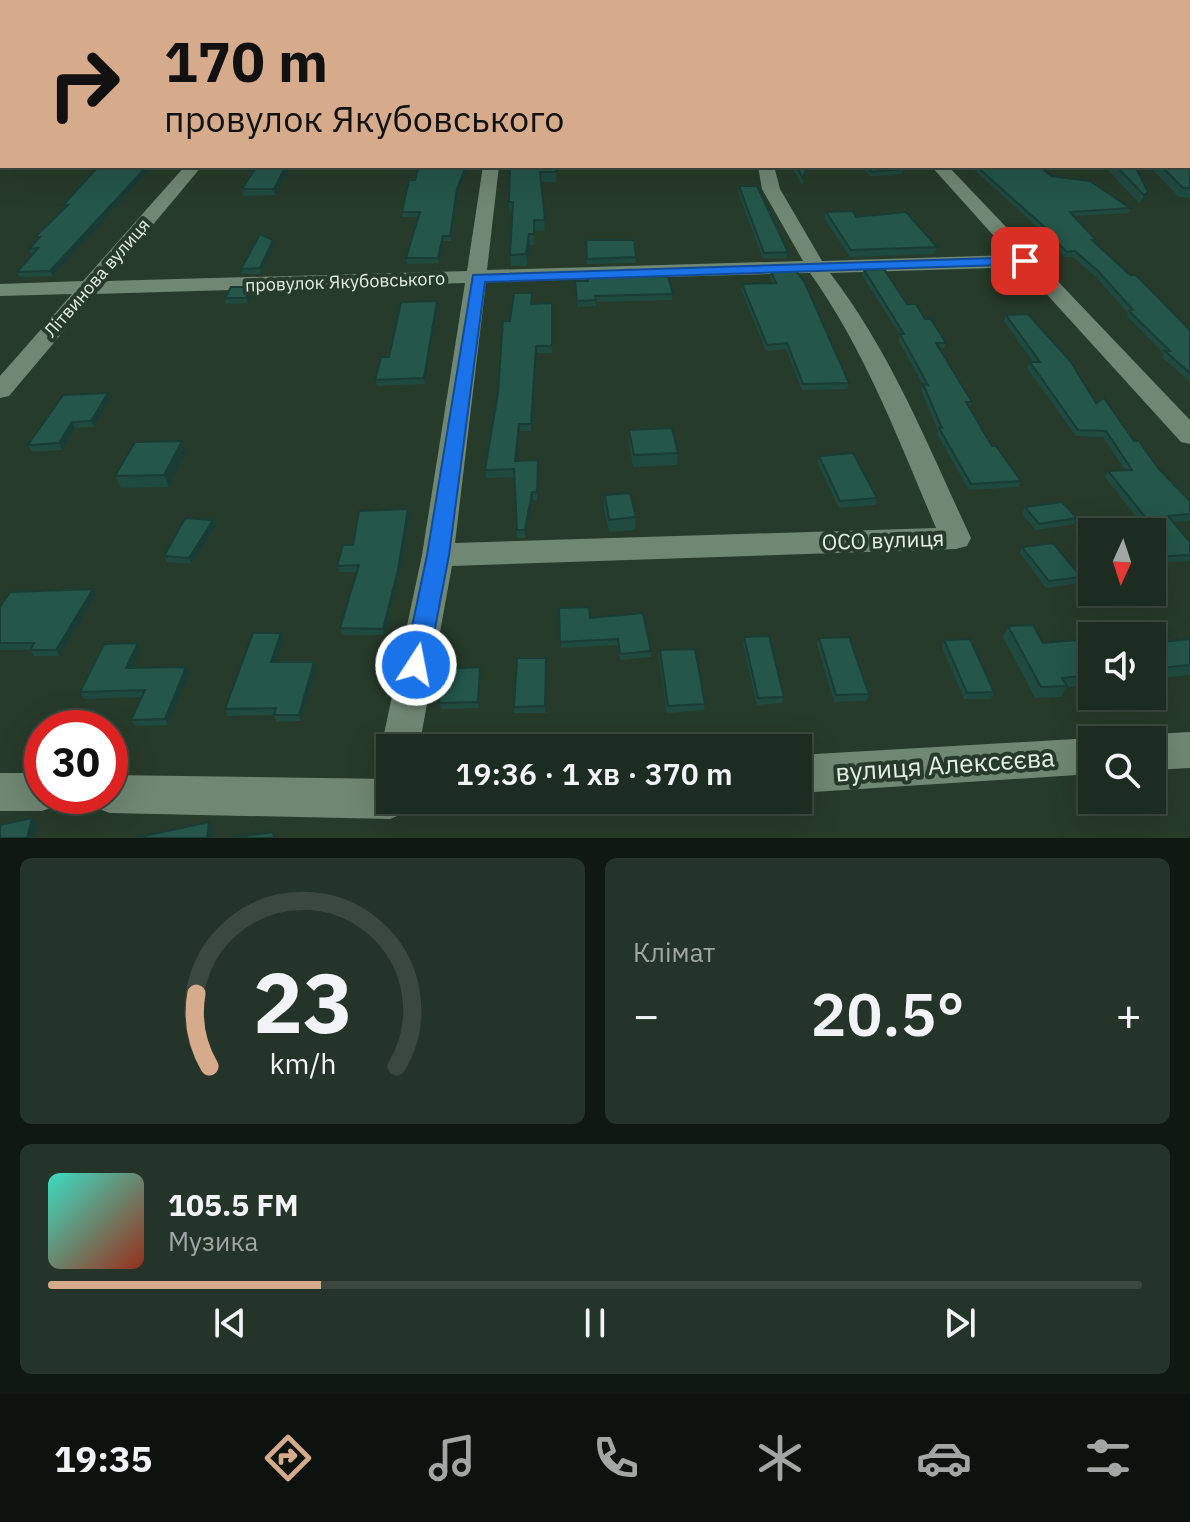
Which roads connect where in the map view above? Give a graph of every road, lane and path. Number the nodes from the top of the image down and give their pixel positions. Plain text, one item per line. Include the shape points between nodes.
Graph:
1 (192, 168) edge
2 (491, 168) edge
3 (766, 168) edge
4 (941, 168) edge
5 (1025, 261) junction
6 (817, 269) junction
7 (478, 278) junction
8 (86, 289) junction
9 (0, 290) edge
10 (0, 391) edge
11 (1190, 436) edge
12 (438, 555) junction
13 (403, 734) edge
14 (1190, 750) edge
15 (1166, 751) edge
16 (1078, 757) edge
17 (812, 773) edge
18 (0, 792) edge
19 (24, 792) edge
20 (128, 794) edge
21 (376, 798) edge

1 - 8 street, Літвинова вулиця
2 - 7 street
3 - 6 street, ОСО вулиця via 771,189
4 - 5 street
5 - 6 street, провулок Якубовського
5 - 11 street
6 - 7 street, провулок Якубовського
6 - 12 street, ОСО вулиця via 883,377 956,538
7 - 8 street, провулок Якубовського
7 - 12 street
8 - 9 street, провулок Якубовського
8 - 10 street, Літвинова вулиця
12 - 13 street
14 - 15 street
16 - 17 street, вулиця Алексєєва
18 - 19 street
20 - 21 street

